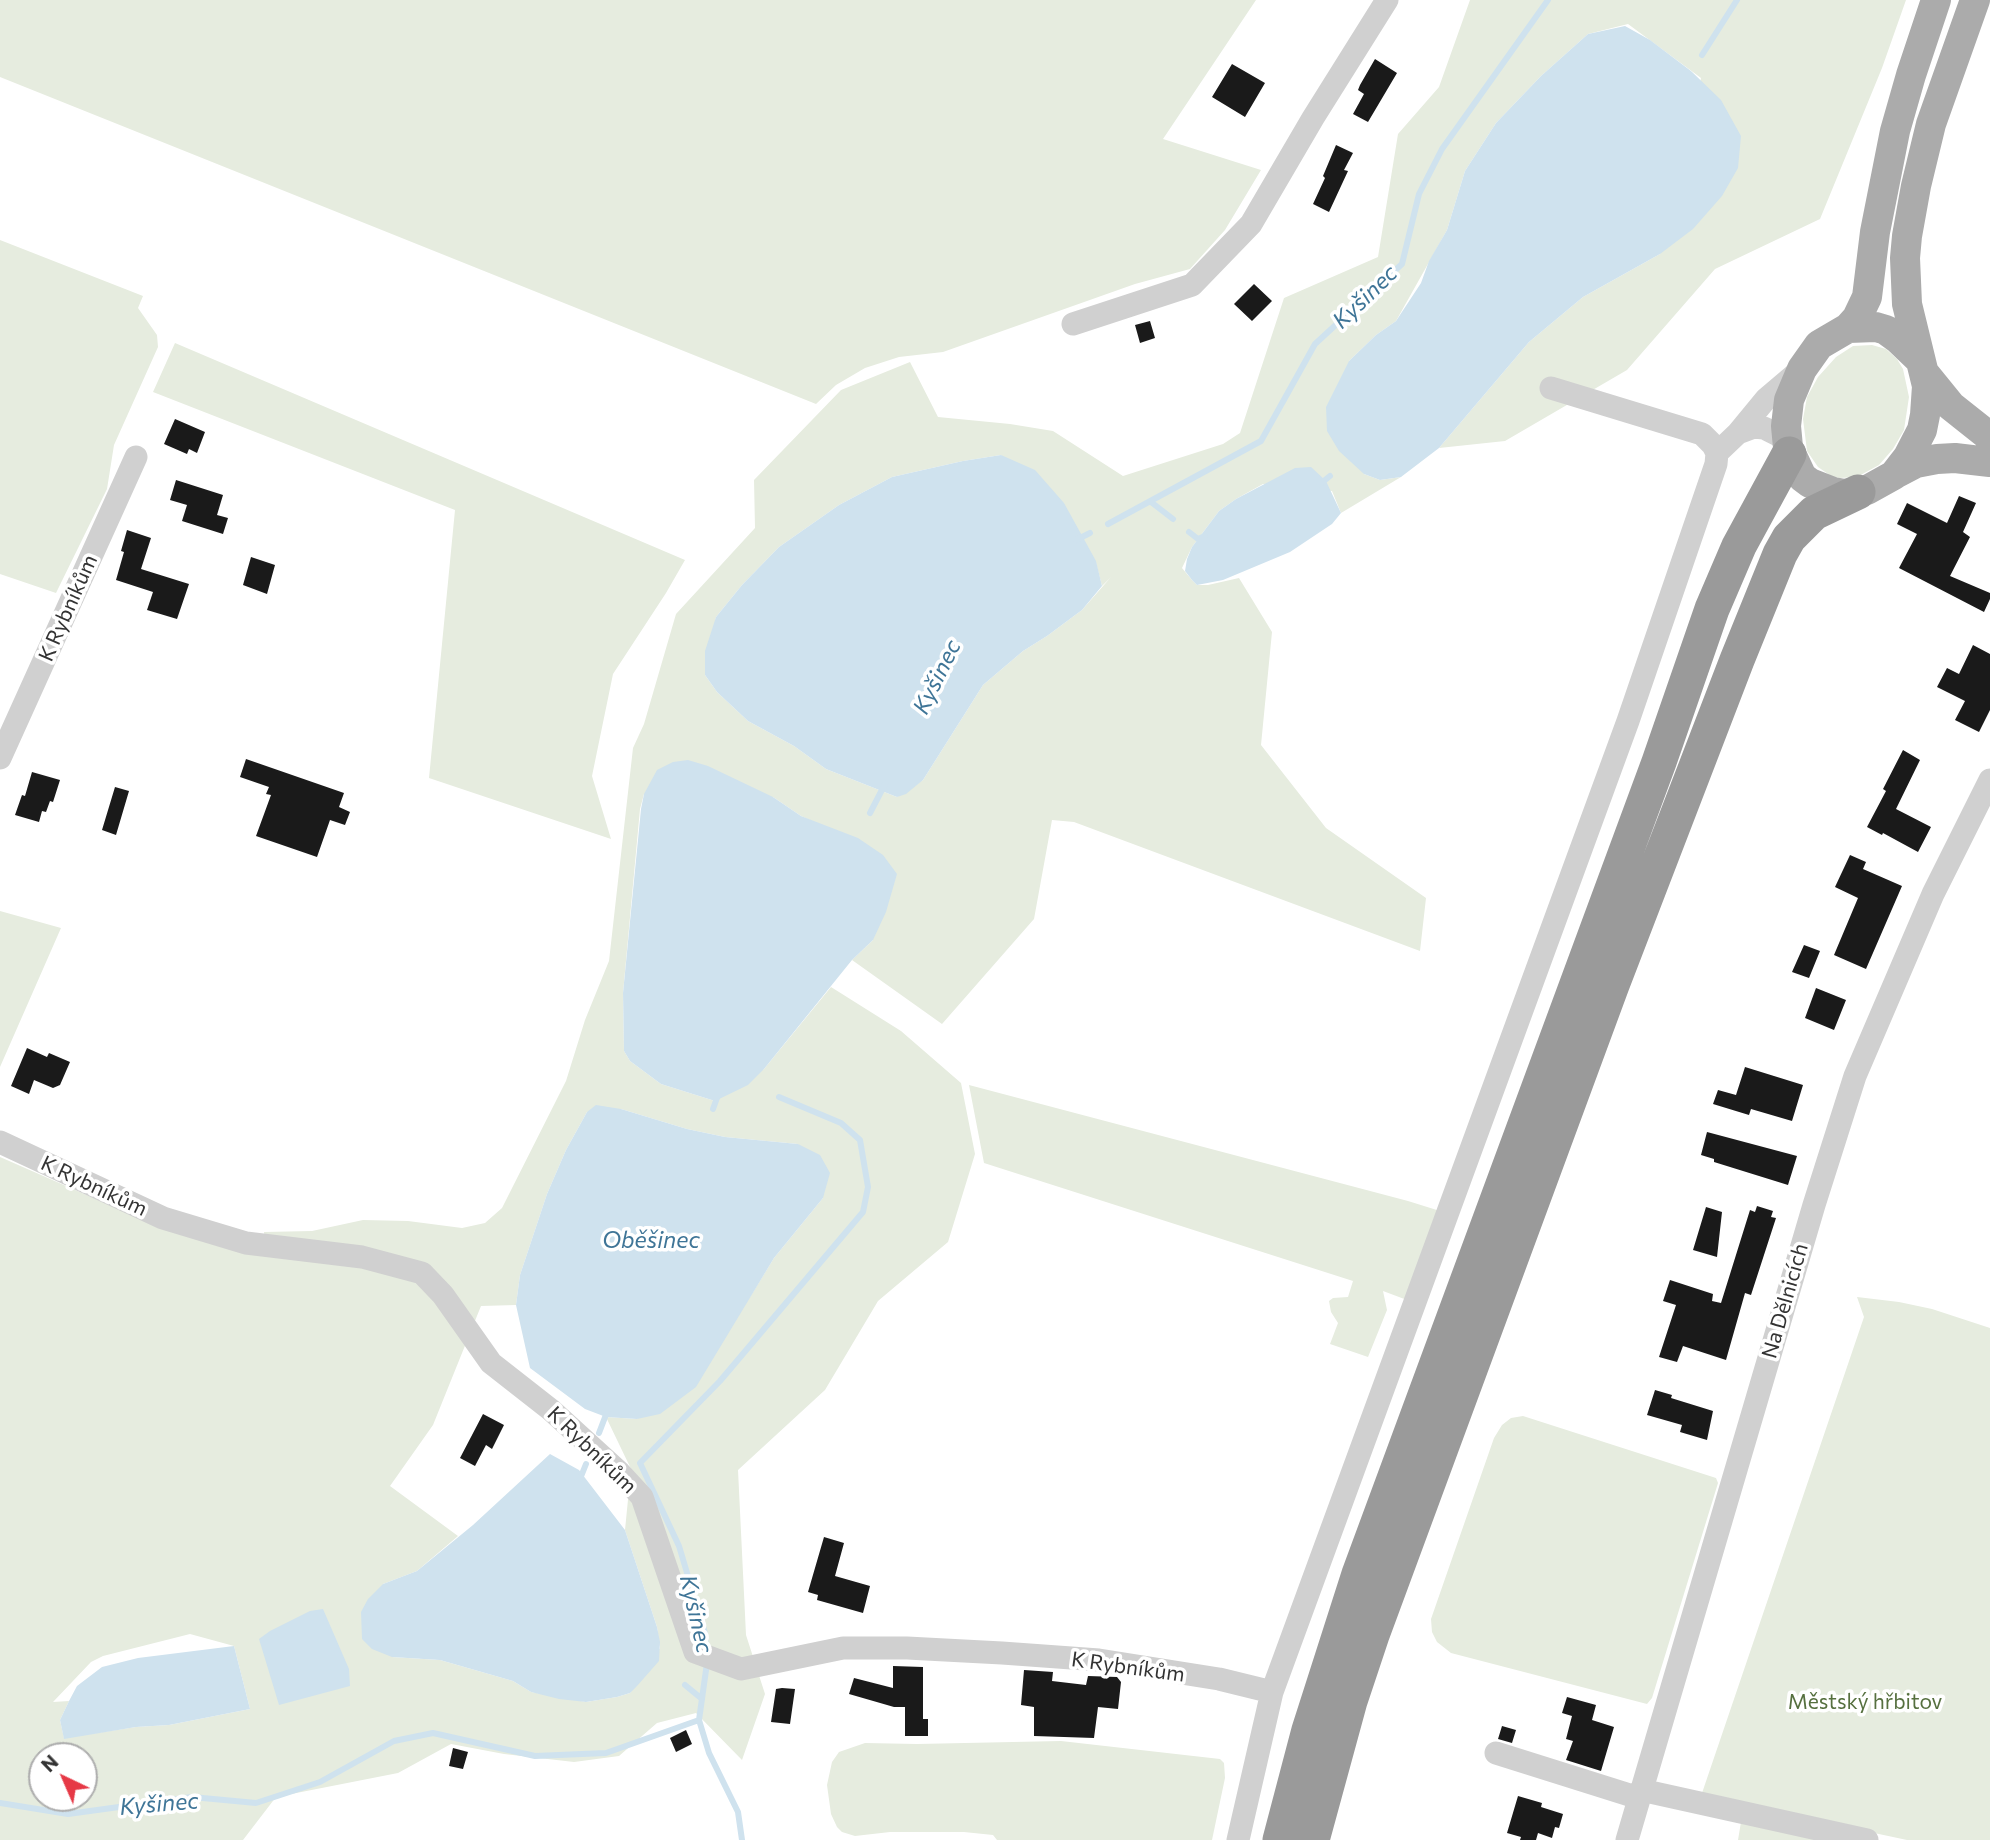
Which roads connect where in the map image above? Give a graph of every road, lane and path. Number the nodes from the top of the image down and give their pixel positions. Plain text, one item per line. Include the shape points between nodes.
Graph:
1 (1387, 0) edge
2 (1936, 0) edge
3 (1975, 0) edge
4 (1073, 324) dead end
5 (1848, 328) junction
6 (1922, 367) junction
7 (1802, 369) junction
8 (1551, 388) dead end
9 (1738, 433) junction
10 (1990, 437) edge
11 (1789, 451) junction
12 (1717, 453) junction
13 (136, 457) dead end
14 (1990, 462) edge
15 (1894, 475) junction
16 (1858, 492) junction
17 (0, 758) edge
18 (1990, 780) edge
19 (0, 1142) edge
20 (1272, 1692) junction
21 (1496, 1753) dead end
22 (1640, 1794) junction
23 (1238, 1840) edge
24 (1280, 1840) edge
25 (1312, 1840) edge
26 (1627, 1840) edge
27 (1867, 1840) edge

1 - 4 street via 1251,224 1192,285
2 - 5 main road via 1895,131 1867,298
3 - 6 main road via 1931,124 1910,214 1905,258 1907,304
5 - 6 main road via 1886,330 1903,342
5 - 7 main road via 1819,345
6 - 10 main road via 1951,406
6 - 15 main road via 1927,401 1922,430
7 - 9 street via 1766,399
7 - 11 main road via 1789,400
8 - 12 street via 1702,434
9 - 11 street via 1764,428 1780,436
9 - 12 street
11 - 16 main road via 1810,483 1833,492
11 - 24 highway via 1712,609 1359,1574 1309,1730
12 - 20 street via 1628,721
13 - 17 street, K Rybníkům
14 - 15 main road via 1937,459 1916,463
15 - 16 main road
16 - 25 highway via 1814,513 1789,538 1737,660 1377,1622
18 - 22 street, Na Dělnicích via 1933,894 1855,1076
19 - 20 street, K Rybníkům via 163,1218 246,1243 362,1257 422,1273 491,1363 551,1410 642,1497 696,1652 741,1669 843,1648 934,1649 1099,1661
20 - 23 street
21 - 22 street
22 - 26 street, Na Dělnicích
22 - 27 street

